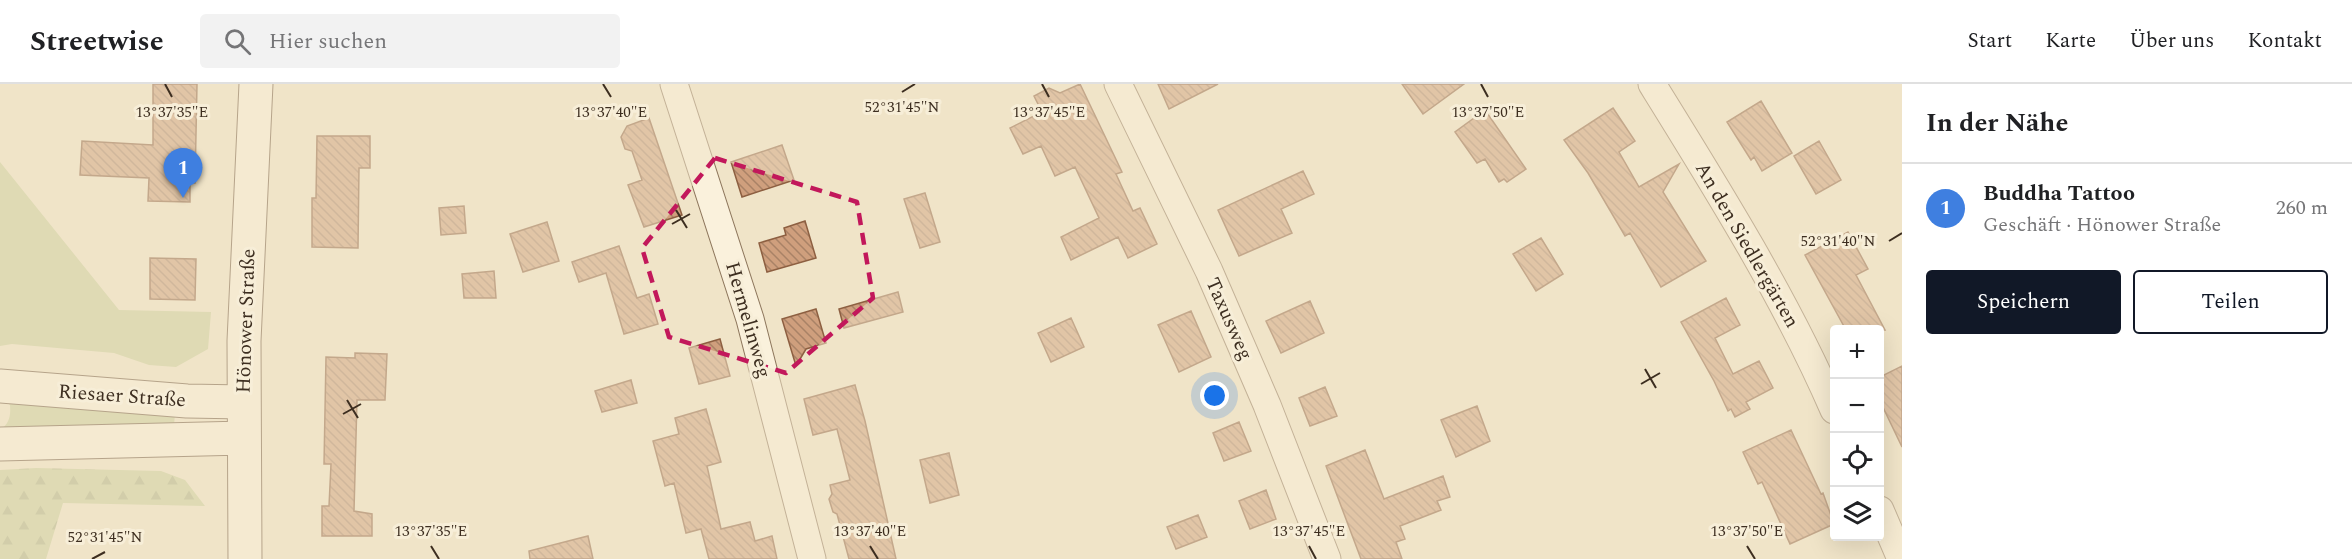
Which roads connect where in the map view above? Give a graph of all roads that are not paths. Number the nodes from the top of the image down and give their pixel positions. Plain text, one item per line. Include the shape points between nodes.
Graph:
1 (256, 84) edge
2 (674, 84) edge
3 (1118, 84) edge
4 (1652, 84) edge
5 (0, 386) edge
6 (244, 402) junction
7 (1830, 402) edge
8 (244, 438) junction
9 (0, 444) edge
10 (1884, 519) edge
11 (245, 559) edge
12 (812, 559) edge
13 (1327, 559) edge
14 (1901, 559) edge

1 - 6 main road, Hönower Straße
2 - 12 street, Hermelinweg via 750,319
3 - 13 street, Taxusweg via 1213,281
4 - 7 street, An den Siedlergärten via 1747,242
5 - 6 main road, Riesaer Straße
6 - 8 main road, Hönower Straße
8 - 9 main road, Riesaer Straße
8 - 11 main road, Hönower Straße
10 - 14 street

